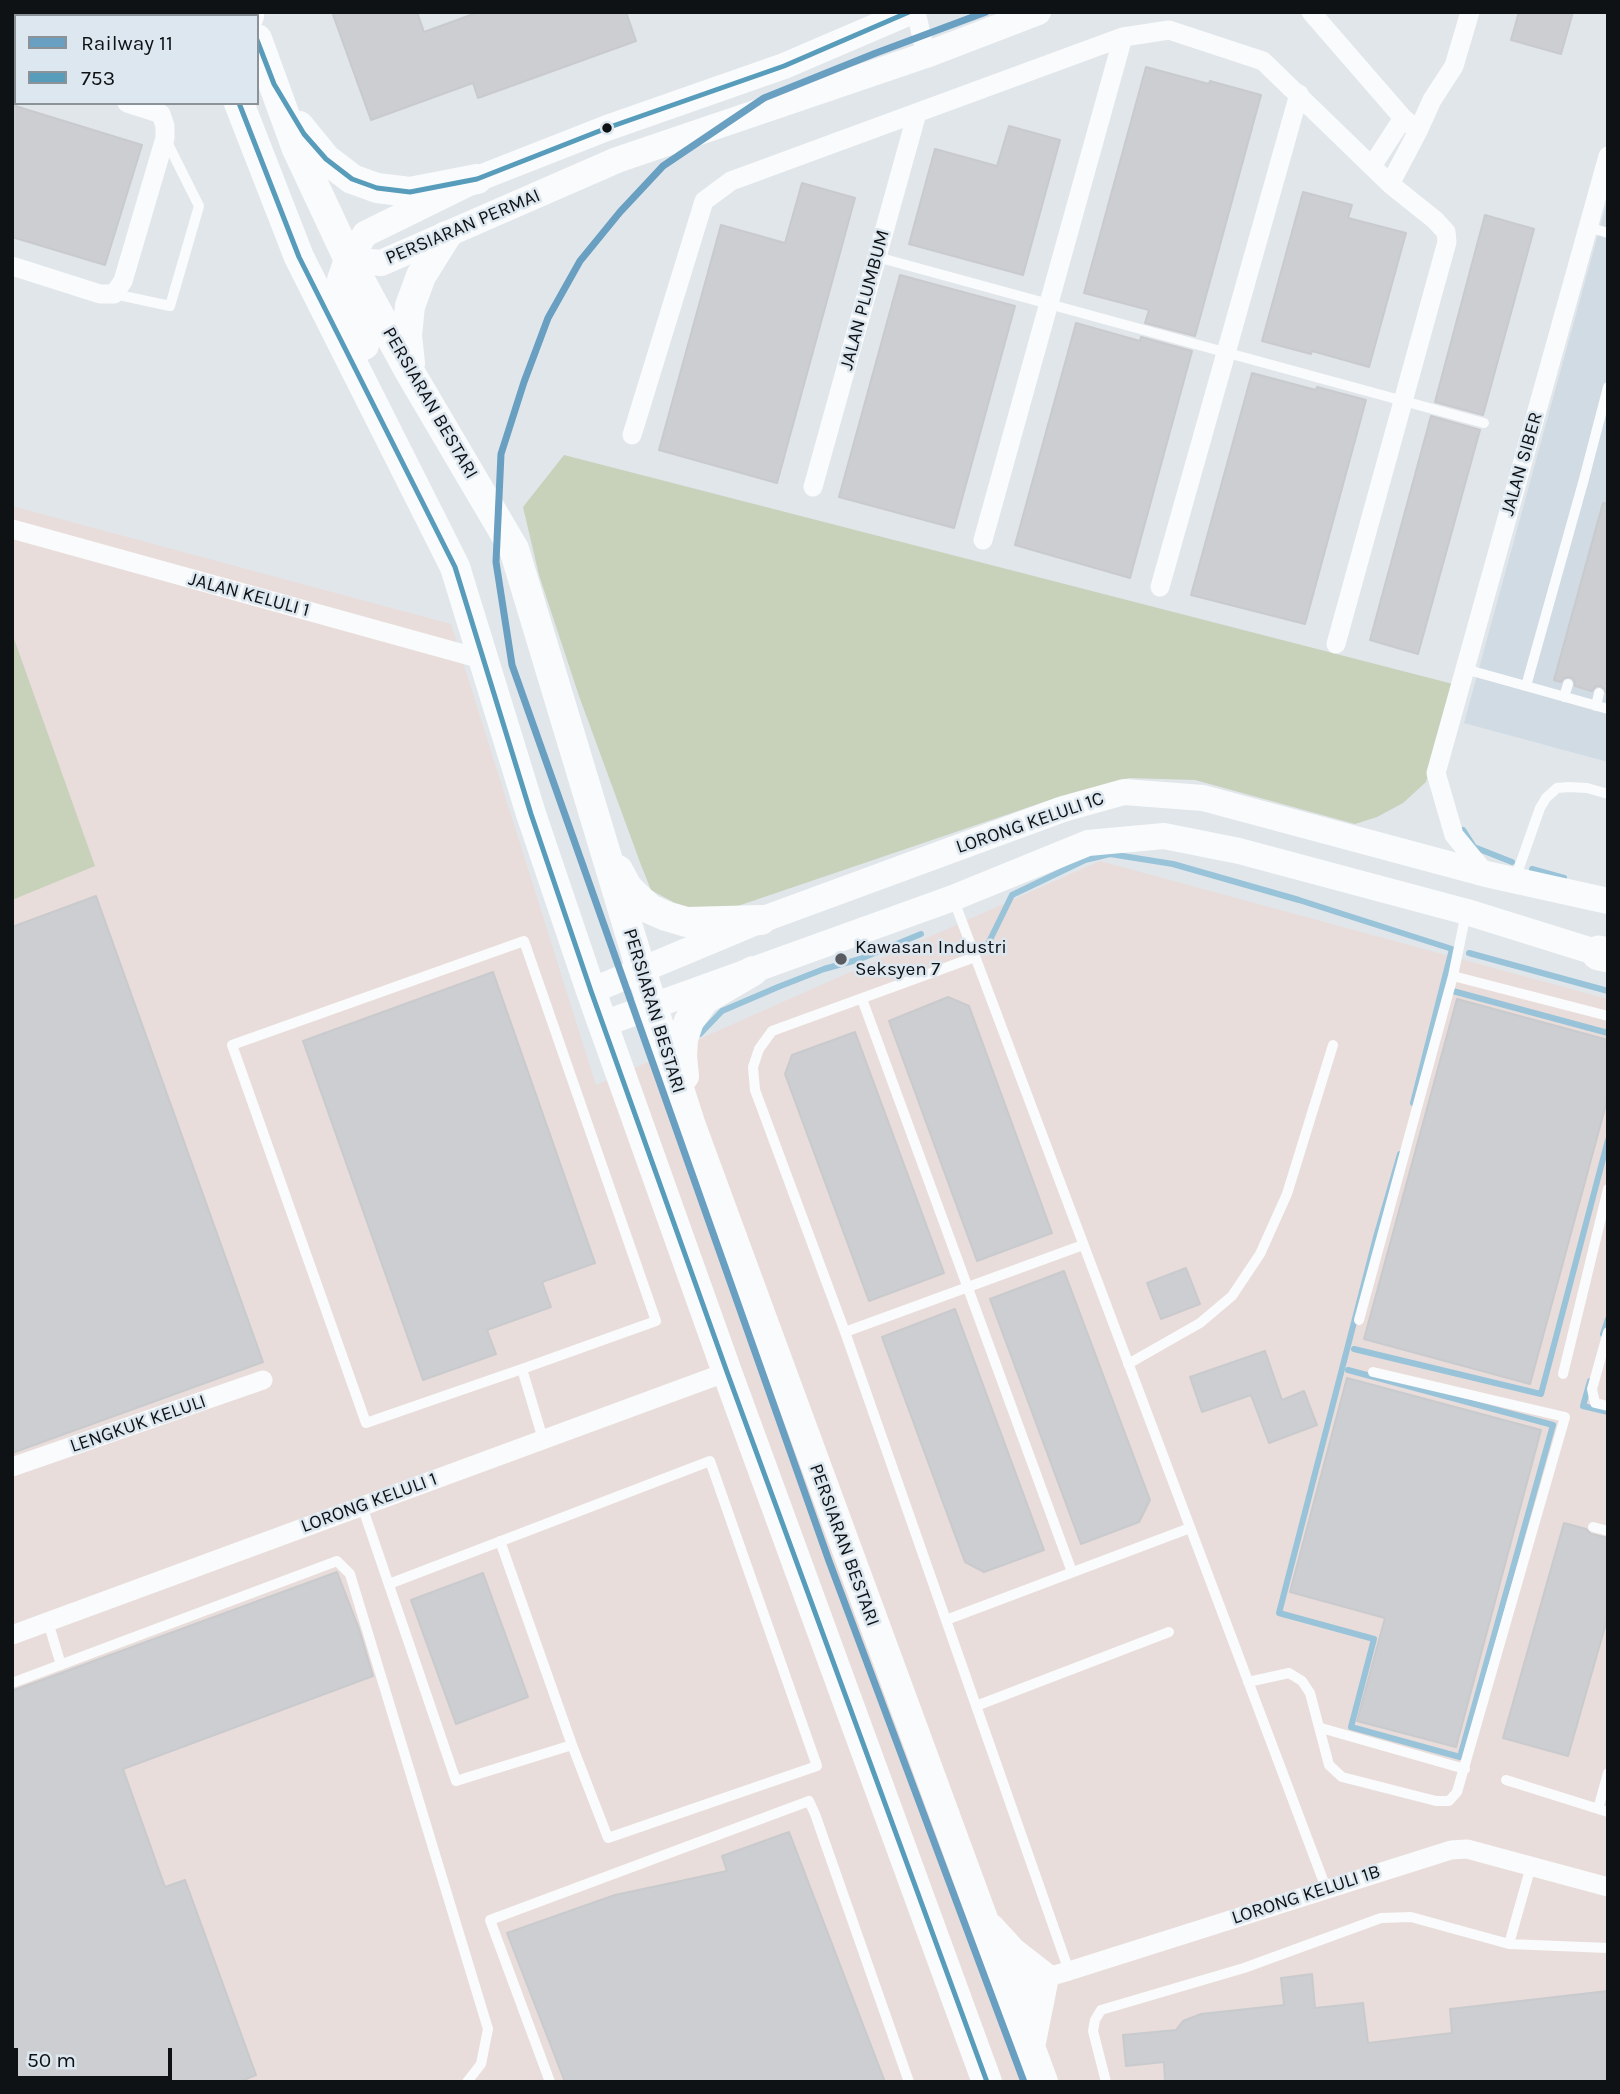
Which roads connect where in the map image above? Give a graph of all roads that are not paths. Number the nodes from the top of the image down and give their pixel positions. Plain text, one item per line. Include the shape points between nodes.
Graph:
1 (872, 12) edge
2 (909, 12) edge
3 (916, 12) edge
4 (1038, 12) edge
5 (1311, 12) edge
6 (1470, 12) edge
7 (1124, 37) junction
8 (259, 53) edge
9 (926, 55) junction
10 (784, 66) junction
11 (265, 94) edge
12 (1299, 94) junction
13 (133, 105) edge
14 (240, 105) edge
15 (917, 113) junction
16 (1411, 125) junction
17 (165, 138) junction
18 (1608, 156) edge
19 (1372, 166) junction
20 (477, 179) junction
21 (1390, 184) junction
22 (1588, 227) junction
23 (1608, 233) edge
24 (446, 236) junction
25 (877, 257) junction
26 (349, 260) junction
27 (12, 266) edge
28 (114, 294) junction
29 (1049, 304) junction
30 (1227, 353) junction
31 (411, 374) junction
32 (1608, 387) edge
33 (1404, 402) junction
34 (1484, 424) dead end
35 (632, 435) dead end
36 (393, 441) junction
37 (813, 487) dead end
38 (12, 530) edge
39 (983, 540) dead end
40 (1160, 587) dead end
41 (1336, 644) dead end
42 (485, 660) junction
43 (1465, 669) junction
44 (1567, 684) dead end
45 (1525, 686) junction
46 (1599, 693) dead end
47 (1564, 697) junction
48 (1596, 706) junction
49 (1608, 709) edge
50 (1608, 794) edge
51 (597, 822) junction
52 (1486, 874) junction
53 (1515, 880) junction
54 (953, 898) junction
55 (1608, 901) edge
56 (1466, 912) junction
57 (761, 920) junction
58 (1605, 955) edge
59 (975, 957) junction
60 (641, 970) junction
61 (753, 971) junction
62 (1453, 976) junction
63 (591, 991) junction
64 (862, 999) junction
65 (652, 1006) junction
66 (1608, 1016) edge
67 (603, 1024) junction
68 (1333, 1045) dead end
69 (691, 1126) junction
70 (1608, 1189) edge
71 (1083, 1245) junction
72 (968, 1287) junction
73 (1359, 1320) dead end
74 (845, 1332) junction
75 (1608, 1332) edge
76 (1128, 1364) junction
77 (522, 1369) junction
78 (727, 1372) junction
79 (1373, 1372) dead end
80 (1563, 1374) dead end
81 (263, 1380) dead end
82 (1608, 1406) edge
83 (543, 1439) junction
84 (12, 1467) edge
85 (362, 1506) junction
86 (1593, 1527) dead end
87 (1190, 1528) junction
88 (1608, 1531) edge
89 (500, 1541) junction
90 (1072, 1572) junction
91 (389, 1584) junction
92 (946, 1619) junction
93 (48, 1622) junction
94 (1169, 1632) dead end
95 (12, 1635) edge
96 (61, 1665) junction
97 (1248, 1682) junction
98 (12, 1684) edge
99 (976, 1706) junction
100 (1321, 1728) junction
101 (572, 1745) junction
102 (1465, 1769) junction
103 (1608, 1773) edge
104 (1506, 1780) dead end
105 (1603, 1810) edge
106 (1531, 1866) junction
107 (1608, 1887) edge
108 (1326, 1888) junction
109 (981, 1918) junction
110 (1509, 1944) junction
111 (1608, 1948) edge
112 (1056, 1974) junction
113 (1007, 1988) junction
114 (1030, 2047) junction
115 (467, 2082) edge
116 (550, 2082) edge
117 (908, 2082) edge
118 (987, 2082) edge
119 (1043, 2082) edge
120 (1106, 2082) edge

1 - 10 street
2 - 10 street, PERSIARAN PERMAI
3 - 9 street
4 - 9 street, PERSIARAN PERMAI
5 - 16 street
6 - 16 street via 1454,66
7 - 12 street via 1169,30 1263,61
7 - 15 street
7 - 29 street
8 - 11 main road, PERSIARAN BESTARI
9 - 24 street, PERSIARAN PERMAI via 617,160
10 - 20 street, PERSIARAN PERMAI
11 - 20 main road via 326,159 352,179 410,192
11 - 26 main road, PERSIARAN BESTARI via 297,149
12 - 19 street
12 - 30 street
13 - 17 street via 161,114
14 - 36 main road via 299,257
15 - 25 street, JALAN PLUMBUM
15 - 35 street via 731,181 704,201
16 - 19 street
16 - 21 street
17 - 28 street via 123,281
17 - 28 lane via 199,206 170,306
18 - 22 street, JALAN SIBER
19 - 21 street
20 - 26 street, PERSIARAN PERMAI via 365,233
21 - 33 street via 1435,220 1446,232 1447,242
22 - 23 lane
22 - 43 street, JALAN SIBER
24 - 26 street, PERSIARAN PERMAI via 381,263
24 - 31 main road via 421,276 410,306
25 - 29 lane
25 - 37 street, JALAN PLUMBUM
26 - 31 main road, PERSIARAN BESTARI
26 - 36 main road via 342,280 346,304 382,386
27 - 28 street via 100,294
29 - 30 lane
29 - 39 street
30 - 33 lane
30 - 40 street
31 - 51 main road, PERSIARAN BESTARI via 514,549
32 - 45 lane
33 - 34 lane
33 - 41 street
36 - 42 main road via 456,567
38 - 42 street, JALAN KELULI 1
42 - 63 main road
43 - 45 lane
43 - 52 street, JALAN SIBER via 1436,773 1454,835
44 - 47 lane
45 - 47 lane
46 - 48 lane
47 - 48 lane
48 - 49 lane
50 - 53 lane via 1558,788 1546,798
51 - 57 main road via 627,887 650,908 686,922
51 - 60 main road, PERSIARAN BESTARI
52 - 53 street, LORONG KELULI 1C
52 - 57 street, LORONG KELULI 1C via 1203,798 1124,792 1063,809
53 - 55 street, LORONG KELULI 1C
54 - 56 street, LORONG KELULI 1C via 1087,843 1164,836 1239,851
54 - 59 lane
54 - 61 street, LORONG KELULI 1C
56 - 58 street, LORONG KELULI 1C
56 - 62 lane
57 - 60 street, LORONG KELULI 1C
59 - 64 lane
59 - 71 lane
60 - 63 street, LORONG KELULI 1C
60 - 65 main road, PERSIARAN BESTARI
61 - 65 street, LORONG KELULI 1C
61 - 69 main road via 705,999 689,1021 682,1056
62 - 66 lane
62 - 73 lane
63 - 67 main road
64 - 72 lane
64 - 74 lane via 772,1031 753,1068 755,1090
65 - 67 street, LORONG KELULI 1C
65 - 69 main road, PERSIARAN BESTARI
67 - 78 main road
68 - 76 lane via 1287,1195 1259,1254 1232,1296 1200,1323
69 - 109 main road, PERSIARAN BESTARI
70 - 80 lane
71 - 72 lane
71 - 76 lane
72 - 74 lane
72 - 90 lane
74 - 92 lane
75 - 82 lane via 1592,1389 1595,1403
76 - 87 lane
77 - 77 lane via 656,1321 524,941 232,1045 366,1423
77 - 83 lane
78 - 83 street, LORONG KELULI 1
78 - 118 main road
79 - 102 lane via 1564,1417
81 - 84 street, LENGKUK KELULI
83 - 85 street, LORONG KELULI 1
85 - 91 lane
85 - 93 street, LORONG KELULI 1
86 - 88 lane
87 - 90 lane
87 - 97 lane
89 - 91 lane
89 - 101 lane
89 - 101 lane via 710,1461 817,1766 608,1838
90 - 92 lane
91 - 101 lane via 456,1781
92 - 99 lane
93 - 95 street, LORONG KELULI 1
93 - 96 lane
94 - 99 lane
96 - 98 lane
96 - 115 lane via 337,1561 351,1574 488,2029 481,2064
97 - 100 lane via 1289,1673 1302,1681
97 - 108 lane
99 - 112 lane
100 - 102 lane
100 - 102 lane via 1329,1765 1342,1776 1449,1801
103 - 105 lane
104 - 105 lane
106 - 107 street, LORONG KELULI 1B
106 - 108 street, LORONG KELULI 1B via 1467,1849 1451,1850
106 - 110 lane
108 - 112 street, LORONG KELULI 1B
109 - 112 main road via 1012,1952
109 - 113 main road, PERSIARAN BESTARI
110 - 111 lane
110 - 120 lane via 1411,1917 1381,1918 1244,1968 1101,2010 1093,2031
112 - 113 street, LORONG KELULI 1B
112 - 114 main road
113 - 114 main road, PERSIARAN BESTARI
114 - 119 main road, PERSIARAN BESTARI
116 - 117 lane via 490,1920 809,1801

